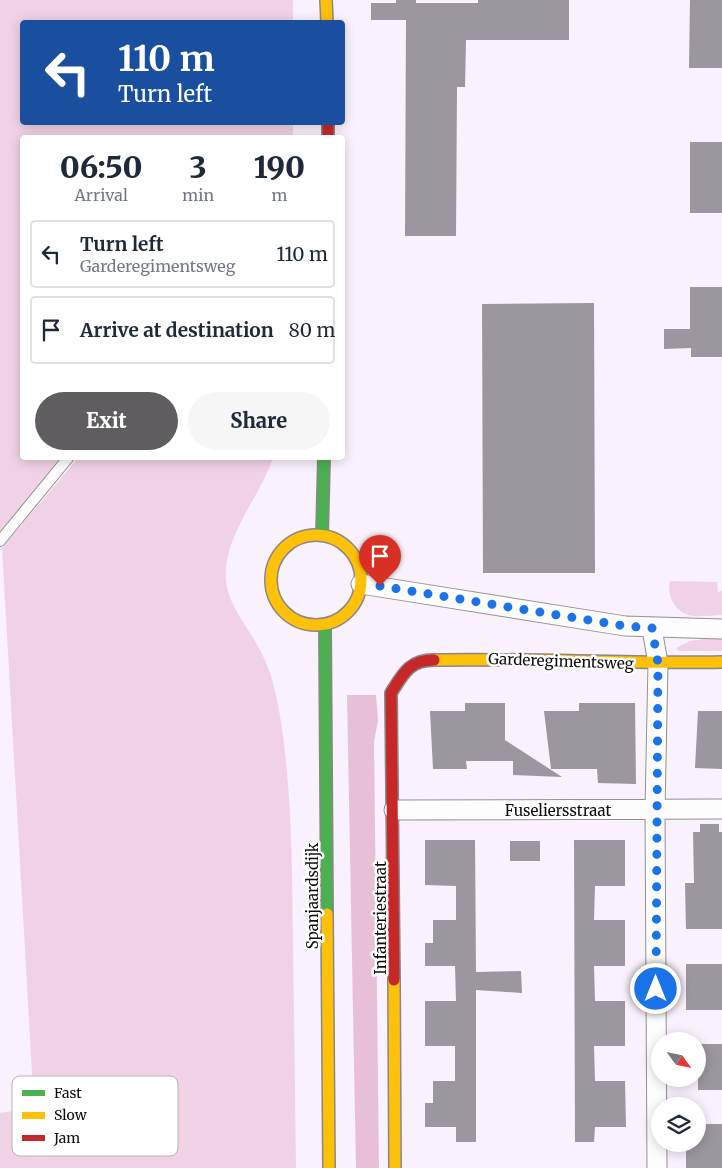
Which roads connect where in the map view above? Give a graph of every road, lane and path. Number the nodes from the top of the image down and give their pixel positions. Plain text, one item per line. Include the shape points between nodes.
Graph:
1 (326, 0) edge
2 (327, 20) edge
3 (66, 460) edge
4 (324, 460) edge
5 (322, 535) junction
6 (0, 541) edge
7 (361, 584) junction
8 (325, 625) junction
9 (652, 628) junction
10 (722, 629) edge
11 (722, 662) edge
12 (658, 663) junction
13 (404, 671) joint
14 (722, 809) edge
15 (394, 810) junction
16 (656, 810) junction
17 (329, 1168) edge
18 (396, 1168) edge
19 (658, 1168) edge

1 - 2 street
3 - 6 lane
4 - 5 street
5 - 7 street via 335,539 351,552 360,570
5 - 8 street via 305,536 289,543 277,556 271,573 271,590 279,607 291,619 308,625
7 - 8 street via 350,610
7 - 9 street
8 - 17 street, Spanjaardsdijk
9 - 10 street
9 - 12 street
11 - 12 street, Garderegimentsweg
12 - 13 street, Garderegimentsweg via 516,658 421,660
12 - 16 street
13 - 15 street, Infanteriestraat via 391,693
14 - 16 street, Fuseliersstraat
15 - 16 street, Fuseliersstraat
15 - 18 street, Infanteriestraat
16 - 19 street

